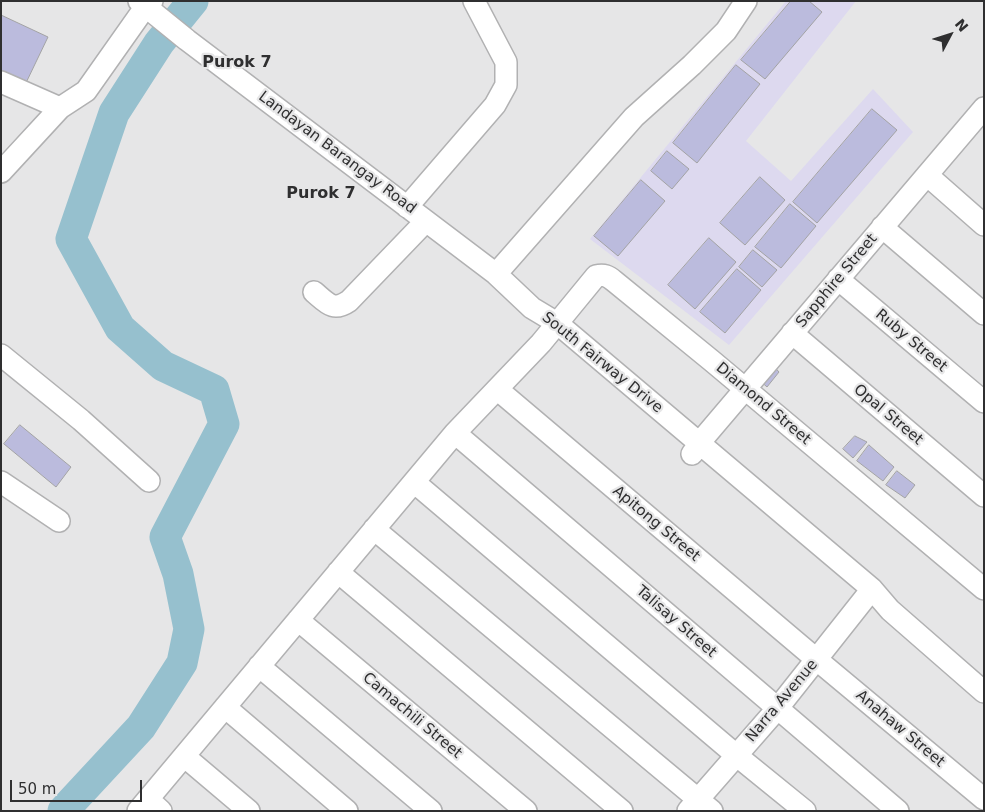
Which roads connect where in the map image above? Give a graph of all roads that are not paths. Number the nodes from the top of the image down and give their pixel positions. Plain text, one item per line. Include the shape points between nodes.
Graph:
1 (474, 1) edge
2 (746, 1) edge
3 (146, 3) edge
4 (1, 82) edge
5 (60, 108) junction
6 (980, 120) edge
7 (1, 172) edge
8 (927, 175) junction
9 (407, 207) junction
10 (426, 221) junction
11 (984, 225) edge
12 (882, 227) junction
13 (496, 274) junction
14 (838, 279) junction
15 (314, 292) dead end
16 (532, 308) joint
17 (984, 314) edge
18 (552, 329) junction
19 (792, 333) junction
20 (1, 355) edge
21 (497, 389) junction
22 (745, 389) junction
23 (984, 402) edge
24 (455, 433) junction
25 (695, 449) junction
26 (149, 481) dead end
27 (1, 482) edge
28 (414, 482) junction
29 (984, 496) edge
30 (59, 520) dead end
31 (374, 530) junction
32 (338, 572) junction
33 (984, 589) edge
34 (868, 594) junction
35 (298, 620) junction
36 (816, 659) junction
37 (259, 666) junction
38 (984, 692) edge
39 (225, 707) junction
40 (778, 709) junction
41 (736, 755) junction
42 (184, 756) junction
43 (984, 798) edge
44 (149, 807) edge
45 (700, 807) edge
46 (249, 811) edge
47 (347, 811) edge
48 (431, 811) edge
49 (526, 811) edge
50 (622, 811) edge
51 (805, 811) edge
52 (898, 811) edge

1 - 9 street via 506,62 506,85 495,106
2 - 13 street via 726,30 634,117
3 - 5 street via 86,91
3 - 9 street, Landayan Barangay Road via 187,40
4 - 5 street
5 - 7 street
6 - 8 street, Sapphire Street
8 - 11 street
8 - 12 street, Sapphire Street
9 - 10 street, Landayan Barangay Road
10 - 13 street, Landayan Barangay Road
10 - 15 street via 349,301 334,307
12 - 14 street, Sapphire Street
12 - 17 street
13 - 16 street, Landayan Barangay Road
14 - 19 street, Sapphire Street
14 - 23 street, Ruby Street
16 - 18 street, South Fairway Drive
18 - 21 street
18 - 22 street, Diamond Street via 592,280 601,275 608,276
18 - 25 street, South Fairway Drive
19 - 22 street, Sapphire Street
19 - 29 street, Opal Street
20 - 26 street
21 - 24 street
21 - 36 street, Apitong Street
22 - 25 street, Sapphire Street
22 - 33 street, Diamond Street
24 - 28 street
24 - 40 street, Talisay Street
25 - 34 street, South Fairway Drive
27 - 30 street
28 - 31 street
28 - 41 street
31 - 32 street
31 - 45 street
32 - 35 street
32 - 50 street
34 - 36 street, Narra Avenue
34 - 38 street, South Fairway Drive
35 - 37 street
35 - 49 street, Camachili Street
36 - 40 street, Narra Avenue
36 - 43 street, Anahaw Street
37 - 39 street
37 - 48 street
39 - 42 street
39 - 47 street
40 - 41 street, Narra Avenue
40 - 52 street, Talisay Street
41 - 45 street, Narra Avenue
41 - 51 street
42 - 44 street
42 - 46 street

